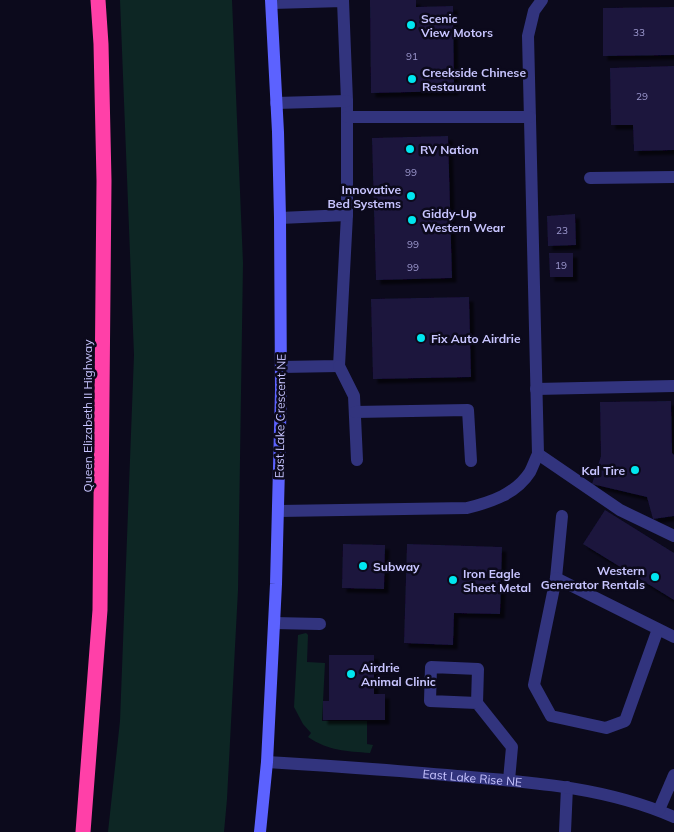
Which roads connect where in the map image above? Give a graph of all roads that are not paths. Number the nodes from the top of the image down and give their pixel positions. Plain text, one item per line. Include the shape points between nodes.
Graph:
1 (98, 0) edge
2 (542, 0) edge
3 (272, 2) edge
4 (347, 101) junction
5 (276, 103) junction
6 (530, 117) junction
7 (347, 118) junction
8 (674, 177) edge
9 (590, 178) dead end
10 (347, 215) junction
11 (280, 218) junction
12 (339, 366) junction
13 (282, 367) junction
14 (674, 386) edge
15 (536, 389) junction
16 (355, 412) junction
17 (538, 454) junction
18 (357, 460) dead end
19 (471, 461) dead end
20 (279, 511) junction
21 (562, 516) dead end
22 (674, 536) edge
23 (556, 578) junction
24 (274, 623) junction
25 (320, 624) dead end
26 (658, 630) junction
27 (674, 638) edge
28 (477, 703) junction
29 (267, 762) junction
30 (674, 775) edge
31 (509, 780) junction
32 (567, 787) junction
33 (659, 810) junction
34 (674, 817) edge
35 (84, 832) edge
36 (260, 832) edge
37 (565, 832) edge

1 - 35 highway, Queen Elizabeth II Highway via 102,44 104,182 100,610
2 - 6 street via 534,11 528,36
3 - 4 street via 343,1
3 - 5 street, East Lake Crescent NE
4 - 5 street
4 - 7 street
5 - 11 street, East Lake Crescent NE
6 - 7 street
6 - 15 street
7 - 10 street
8 - 9 street
10 - 11 street
10 - 12 street
11 - 13 street, East Lake Crescent NE
12 - 13 street
12 - 16 street via 354,396
13 - 20 street, East Lake Crescent NE
14 - 15 street
15 - 17 street
16 - 18 street
16 - 19 street via 468,410
17 - 20 street via 530,472 516,489 492,501 467,508
17 - 22 street via 620,510
20 - 24 street, East Lake Crescent NE
21 - 23 street
23 - 26 street
23 - 26 street via 534,685 551,716 606,728 625,721
24 - 25 street
24 - 29 street, East Lake Crescent NE
26 - 27 street
28 - 28 street via 478,669 431,667 430,701
28 - 31 street via 512,747
29 - 31 street, East Lake Rise NE
29 - 36 street, East Lake Crescent NE
30 - 33 street
31 - 32 street, East Lake Rise NE
32 - 33 street, East Lake Rise NE
32 - 37 street
33 - 34 street, East Lake Rise NE

